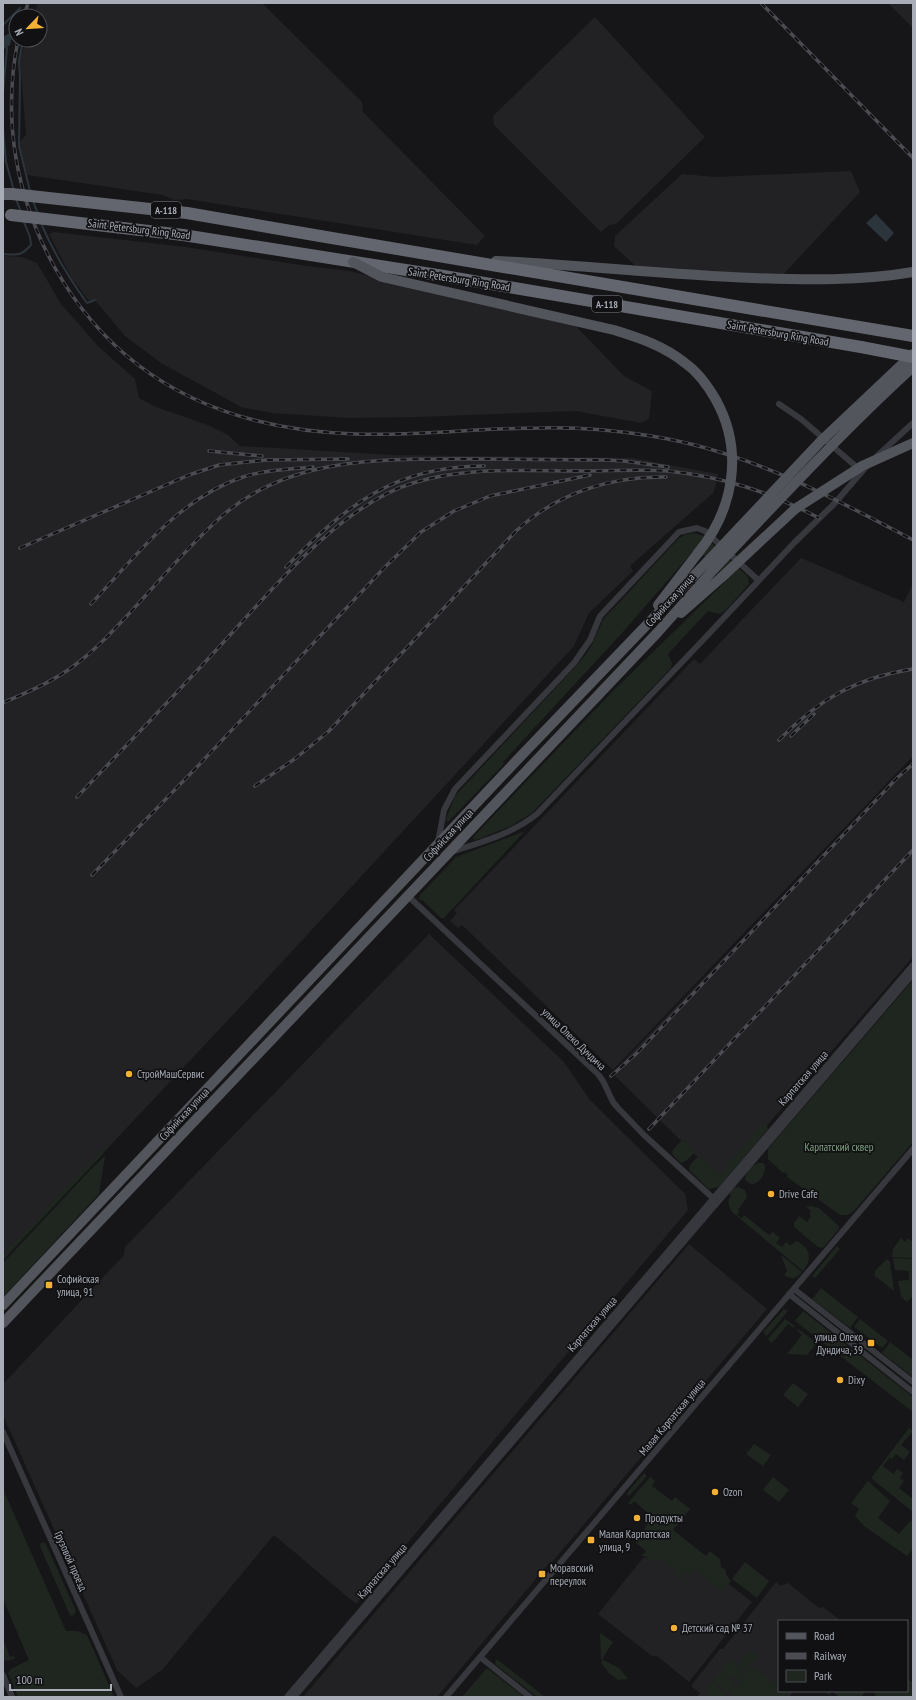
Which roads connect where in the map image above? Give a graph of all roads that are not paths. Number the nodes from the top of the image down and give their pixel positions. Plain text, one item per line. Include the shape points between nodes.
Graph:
1 (3, 194) edge
2 (3, 214) edge
3 (454, 259) junction
4 (353, 262) junction
5 (913, 272) edge
6 (913, 336) edge
7 (913, 354) edge
8 (913, 357) edge
9 (913, 367) edge
10 (779, 404) dead end
11 (913, 423) edge
12 (913, 443) edge
13 (862, 472) junction
14 (711, 565) junction
15 (758, 580) junction
16 (648, 622) junction
17 (658, 632) junction
18 (438, 844) junction
19 (448, 853) junction
20 (408, 896) junction
21 (913, 965) edge
22 (913, 974) edge
23 (913, 1149) edge
24 (715, 1201) junction
25 (794, 1289) junction
26 (789, 1294) junction
27 (3, 1305) edge
28 (3, 1323) edge
29 (913, 1382) edge
30 (913, 1392) edge
31 (3, 1432) edge
32 (480, 1657) junction
33 (3, 1675) edge
34 (12, 1697) edge
35 (121, 1697) edge
36 (287, 1697) edge
37 (294, 1697) edge
38 (446, 1697) edge
39 (530, 1697) edge

1 - 3 highway, Saint Petersburg Ring Road / А-118, bridge via 187,212
2 - 4 highway, Saint Petersburg Ring Road / А-118, bridge via 183,235
3 - 5 main road via 700,276 815,280 881,277
3 - 6 highway, Saint Petersburg Ring Road / А-118
4 - 8 highway, Saint Petersburg Ring Road / А-118, bridge
4 - 16 main road, bridge via 382,277 614,330 651,342 687,363 702,379 720,408 728,428 733,462 731,482 722,516 713,533 661,600
7 - 14 main road, Софийская улица, bridge via 821,441
9 - 14 main road, Софийская улица, bridge via 868,408
10 - 13 street via 801,419
11 - 13 street
12 - 17 main road, bridge via 862,466 795,509 706,593
13 - 15 street via 834,504
14 - 16 main road, Софийская улица
14 - 17 main road, Софийская улица
15 - 18 street via 705,531 692,529 679,532 600,616 590,640 574,663 454,789 444,810
15 - 19 street via 537,814 520,827
16 - 18 main road, Софийская улица
17 - 19 main road, Софийская улица
18 - 27 main road, Софийская улица
19 - 20 main road, Софийская улица
20 - 24 street, улица Олеко Дундича via 598,1074 618,1108
20 - 28 main road, Софийская улица
21 - 24 street, Карпатская улица
22 - 24 street, Карпатская улица
23 - 25 street, Малая Карпатская улица
24 - 36 street, Карпатская улица
24 - 37 street, Карпатская улица
25 - 26 street, Малая Карпатская улица
25 - 29 street
26 - 30 street
26 - 32 street, Малая Карпатская улица
31 - 35 street, Грузовой проезд
32 - 38 street, Малая Карпатская улица
32 - 39 street
33 - 34 street

